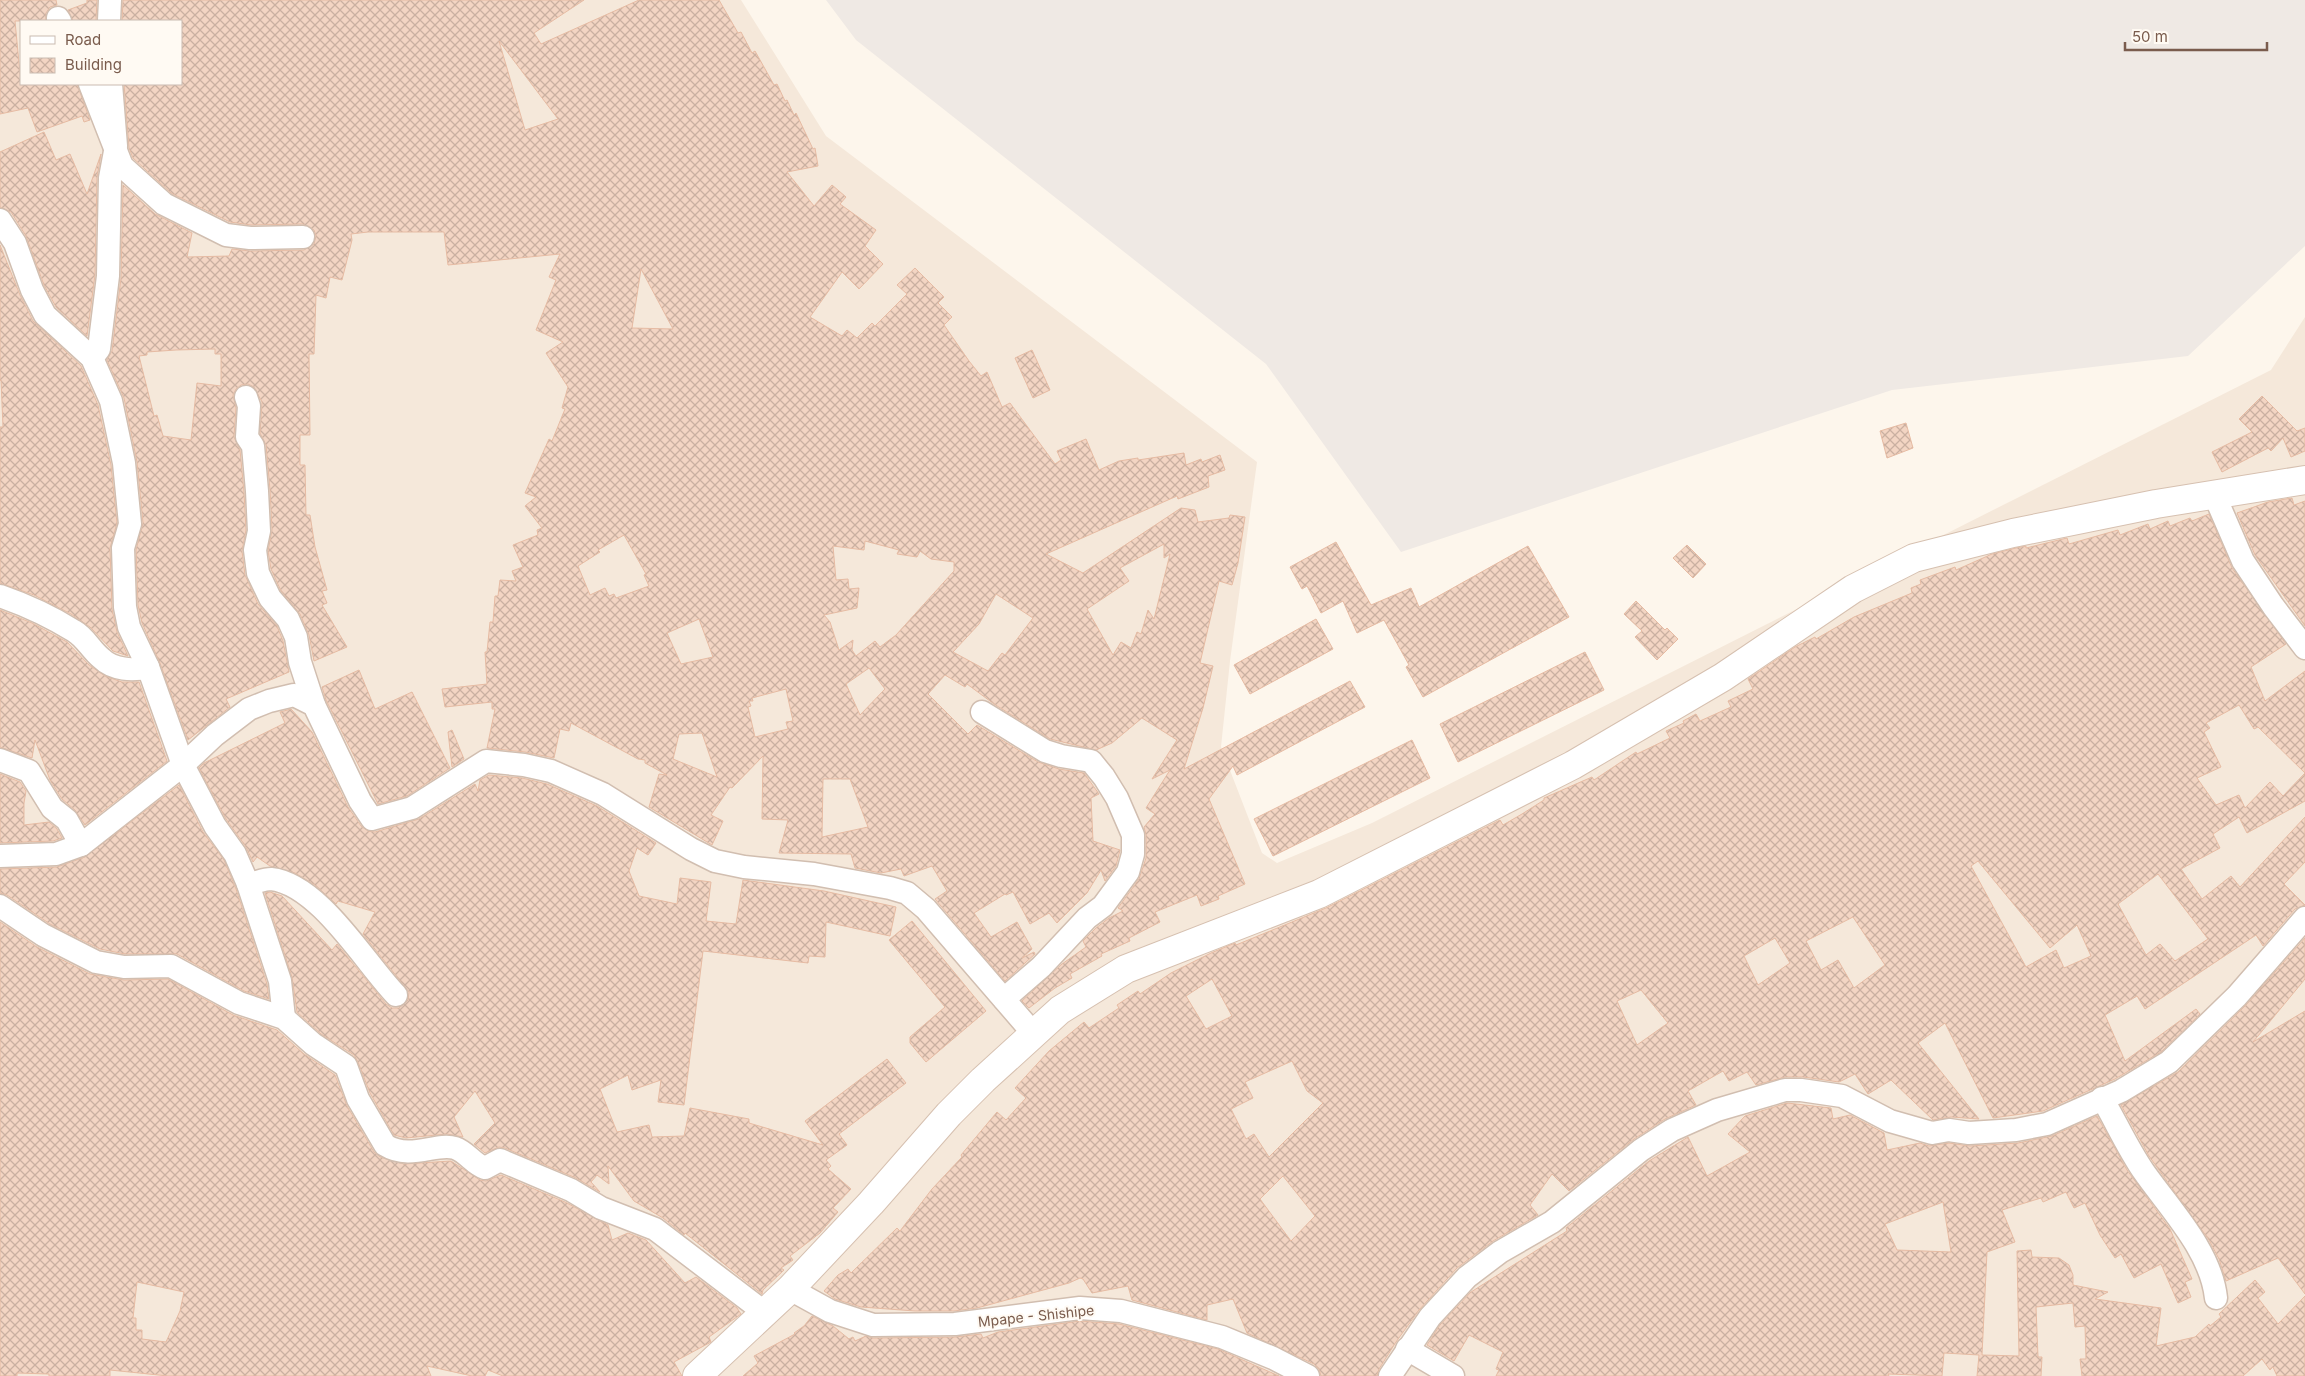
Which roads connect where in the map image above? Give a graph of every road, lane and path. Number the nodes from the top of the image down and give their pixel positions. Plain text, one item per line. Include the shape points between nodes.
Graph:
1 (110, 0) edge
2 (109, 20) edge
3 (90, 85) edge
4 (111, 85) edge
5 (116, 146) junction
6 (0, 220) edge
7 (303, 237) dead end
8 (92, 358) junction
9 (246, 397) dead end
10 (2305, 480) edge
11 (2214, 494) junction
12 (0, 596) edge
13 (2305, 648) edge
14 (148, 668) junction
15 (314, 705) junction
16 (982, 712) dead end
17 (0, 760) edge
18 (183, 764) junction
19 (81, 845) junction
20 (0, 856) edge
21 (248, 884) junction
22 (0, 906) edge
23 (2305, 918) edge
24 (396, 995) dead end
25 (1004, 1000) junction
26 (284, 1018) junction
27 (1033, 1033) junction
28 (2102, 1098) junction
29 (790, 1289) junction
30 (2216, 1298) dead end
31 (764, 1312) junction
32 (1407, 1349) junction
33 (697, 1376) edge
34 (1308, 1376) edge
35 (1390, 1376) edge
36 (1452, 1376) edge

1 - 2 street
3 - 5 street
4 - 5 street
5 - 7 street via 122,166 164,204 200,224 226,236
5 - 8 street via 110,178 104,313 99,349
6 - 8 street via 16,243 32,290 45,315
8 - 14 street via 110,401 124,463 130,524 123,548 125,608
9 - 15 street via 249,406 247,437 253,446 257,491 259,531 255,550 258,573 296,637 300,662
10 - 11 street
11 - 13 street via 2243,561
11 - 27 street via 2013,533 1914,558 1853,589 1723,677 1574,764 1319,894 1126,969 1060,1010
12 - 14 street via 30,606 77,632 102,660 125,670
14 - 18 street
15 - 18 street via 294,695 249,710 215,734
15 - 25 street via 360,801 372,819 412,808 486,761 551,771 604,794 715,861 814,874 907,893 926,909
16 - 25 street via 1045,751 1091,761 1117,798 1133,835 1133,854 1128,872 1118,887 1103,906
17 - 19 street via 30,770 52,808 67,820
18 - 19 street
18 - 21 street via 215,826 235,854
19 - 20 street via 56,854
21 - 24 street via 270,879 299,890 345,933
21 - 26 street via 280,981
22 - 26 street via 43,935 96,962 124,967 171,966 239,1002
23 - 28 street via 2237,996 2169,1062 2121,1091
25 - 27 street
26 - 31 street via 313,1044 346,1066 358,1099 385,1145 391,1149 413,1152 448,1147 456,1149 478,1166 485,1168 500,1160 571,1190 601,1208 655,1229
27 - 29 street via 949,1114
28 - 30 street via 2143,1171 2181,1220 2209,1270
28 - 32 street via 2047,1124 1969,1133 1949,1130 1932,1133 1915,1129 1890,1121 1842,1096 1800,1090 1785,1090 1717,1110 1672,1130 1641,1150 1552,1222 1480,1266 1449,1295
29 - 31 street
29 - 34 street, Mpape - Shishipe via 830,1311 873,1324 955,1324 1080,1308 1121,1311 1222,1337
31 - 33 street
32 - 35 street
32 - 36 street

